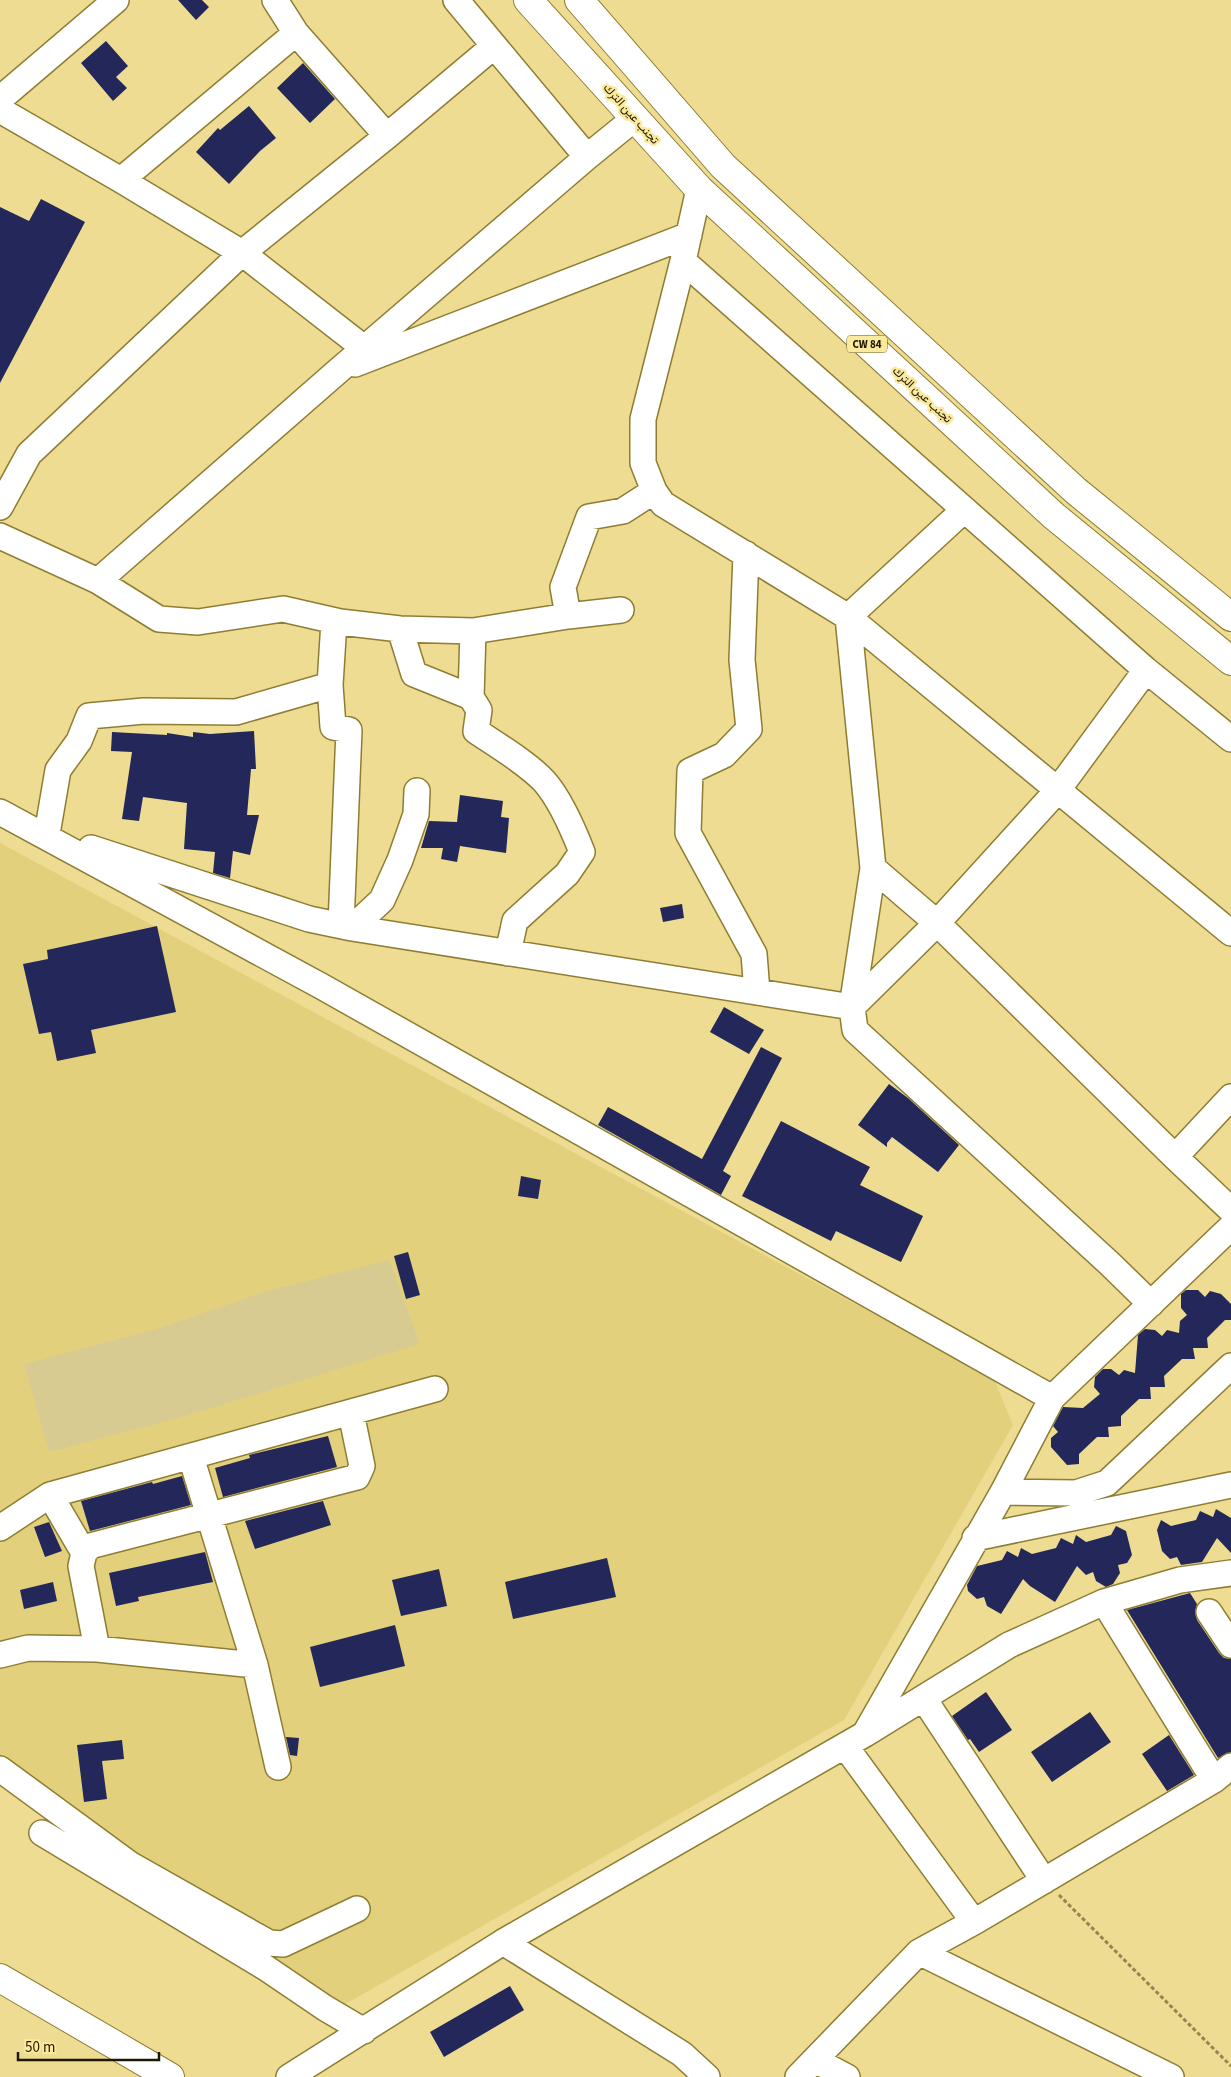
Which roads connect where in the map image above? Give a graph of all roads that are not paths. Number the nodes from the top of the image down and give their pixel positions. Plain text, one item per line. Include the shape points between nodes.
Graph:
1 (116, 0) edge
2 (275, 0) edge
3 (456, 0) edge
4 (528, 0) edge
5 (579, 0) edge
6 (296, 33) junction
7 (494, 46) junction
8 (0, 100) edge
9 (0, 110) edge
10 (635, 118) junction
11 (387, 136) junction
12 (587, 157) junction
13 (121, 180) junction
14 (699, 189) junction
15 (689, 235) junction
16 (242, 253) junction
17 (683, 261) junction
18 (364, 348) junction
19 (338, 371) junction
20 (654, 491) junction
21 (0, 507) edge
22 (964, 510) junction
23 (0, 536) edge
24 (746, 554) junction
25 (98, 581) junction
26 (621, 610) dead end
27 (568, 616) junction
28 (848, 617) junction
29 (1231, 617) edge
30 (334, 620) junction
31 (400, 629) junction
32 (473, 631) junction
33 (1231, 661) edge
34 (1146, 670) junction
35 (330, 685) junction
36 (472, 697) junction
37 (1231, 738) edge
38 (416, 791) dead end
39 (1057, 791) junction
40 (0, 812) edge
41 (37, 830) junction
42 (873, 868) junction
43 (938, 923) junction
44 (346, 926) junction
45 (1231, 932) edge
46 (508, 953) junction
47 (757, 992) junction
48 (852, 1007) junction
49 (1231, 1097) edge
50 (1175, 1157) junction
51 (1231, 1210) edge
52 (1231, 1227) edge
53 (1151, 1304) junction
54 (1231, 1366) edge
55 (435, 1389) dead end
56 (1052, 1398) junction
57 (351, 1413) junction
58 (191, 1457) junction
59 (1231, 1485) edge
60 (1003, 1492) junction
61 (50, 1495) junction
62 (209, 1517) junction
63 (0, 1528) edge
64 (975, 1538) junction
65 (84, 1553) junction
66 (1231, 1573) edge
67 (1104, 1602) junction
68 (1209, 1612) dead end
69 (1231, 1645) edge
70 (97, 1649) junction
71 (0, 1655) edge
72 (255, 1665) junction
73 (924, 1699) junction
74 (855, 1740) junction
75 (278, 1767) dead end
76 (0, 1769) edge
77 (1222, 1773) edge
78 (42, 1833) dead end
79 (1044, 1881) junction
80 (357, 1909) dead end
81 (974, 1922) junction
82 (504, 1942) junction
83 (919, 1952) junction
84 (0, 1978) edge
85 (364, 2031) junction
86 (807, 2069) edge
87 (170, 2077) edge
88 (289, 2077) edge
89 (707, 2077) edge
90 (847, 2077) edge
91 (1171, 2077) edge

1 - 8 street
2 - 6 street
3 - 7 street
4 - 10 main road, تجنب عين الترك / CW 84
5 - 29 main road, CW 84 via 723,166 1076,491
6 - 11 street
6 - 13 street
7 - 11 street
7 - 12 street
9 - 13 street
10 - 12 street
10 - 14 main road, تجنب عين الترك / CW 84
11 - 16 street
12 - 18 street
13 - 16 street
14 - 15 street
14 - 33 main road, تجنب عين الترك / CW 84 via 1054,516
15 - 17 street
15 - 19 street
16 - 18 street
16 - 21 street via 29,454
17 - 20 street via 643,419 643,463
17 - 22 street
18 - 19 street
19 - 25 street
20 - 24 street via 663,504
20 - 27 street via 623,511 589,518 563,588
22 - 28 street
22 - 34 street
23 - 25 street
24 - 28 street
24 - 47 street via 742,660 749,729 724,755 690,772 688,833 754,954
25 - 30 street via 159,619 198,622 283,609
26 - 27 street
27 - 32 street
28 - 39 street
28 - 42 street
30 - 31 street
30 - 35 street
31 - 32 street
31 - 36 street via 414,674
32 - 36 street
34 - 37 street
34 - 39 street
35 - 41 street via 236,712 144,711 89,716 79,741 58,770
35 - 44 street via 333,727 349,730
36 - 46 street via 479,710 476,731 544,781 573,829 582,852 567,874 515,921
38 - 44 street via 416,814 382,900
39 - 43 street
39 - 45 street
40 - 41 street
41 - 44 street via 234,896 309,919
41 - 56 street via 321,986
42 - 43 street
42 - 48 street
43 - 48 street
43 - 50 street
44 - 46 street
46 - 47 street
47 - 48 street
48 - 53 street via 855,1030
49 - 50 street
50 - 51 street
52 - 53 street
53 - 56 street
54 - 60 street via 1107,1483 1076,1493
55 - 57 street
56 - 60 street
57 - 58 street
57 - 62 street via 362,1466 357,1477
58 - 61 street
58 - 62 street
59 - 64 street
60 - 64 street
61 - 63 street
61 - 65 street
62 - 65 street via 90,1546
62 - 72 street
64 - 74 street
65 - 70 street via 81,1566
66 - 67 street via 1180,1580
67 - 73 street via 1008,1645
67 - 77 street
68 - 69 street
70 - 71 street via 28,1648
70 - 72 street
72 - 75 street
73 - 74 street
73 - 79 street
74 - 81 street
74 - 82 street
76 - 80 street via 131,1864 269,1944 283,1944
77 - 79 street
78 - 85 street
79 - 81 street
81 - 83 street
82 - 85 street
82 - 89 street via 682,2054
83 - 86 street
83 - 91 street
84 - 87 main road
85 - 88 street
86 - 90 street

